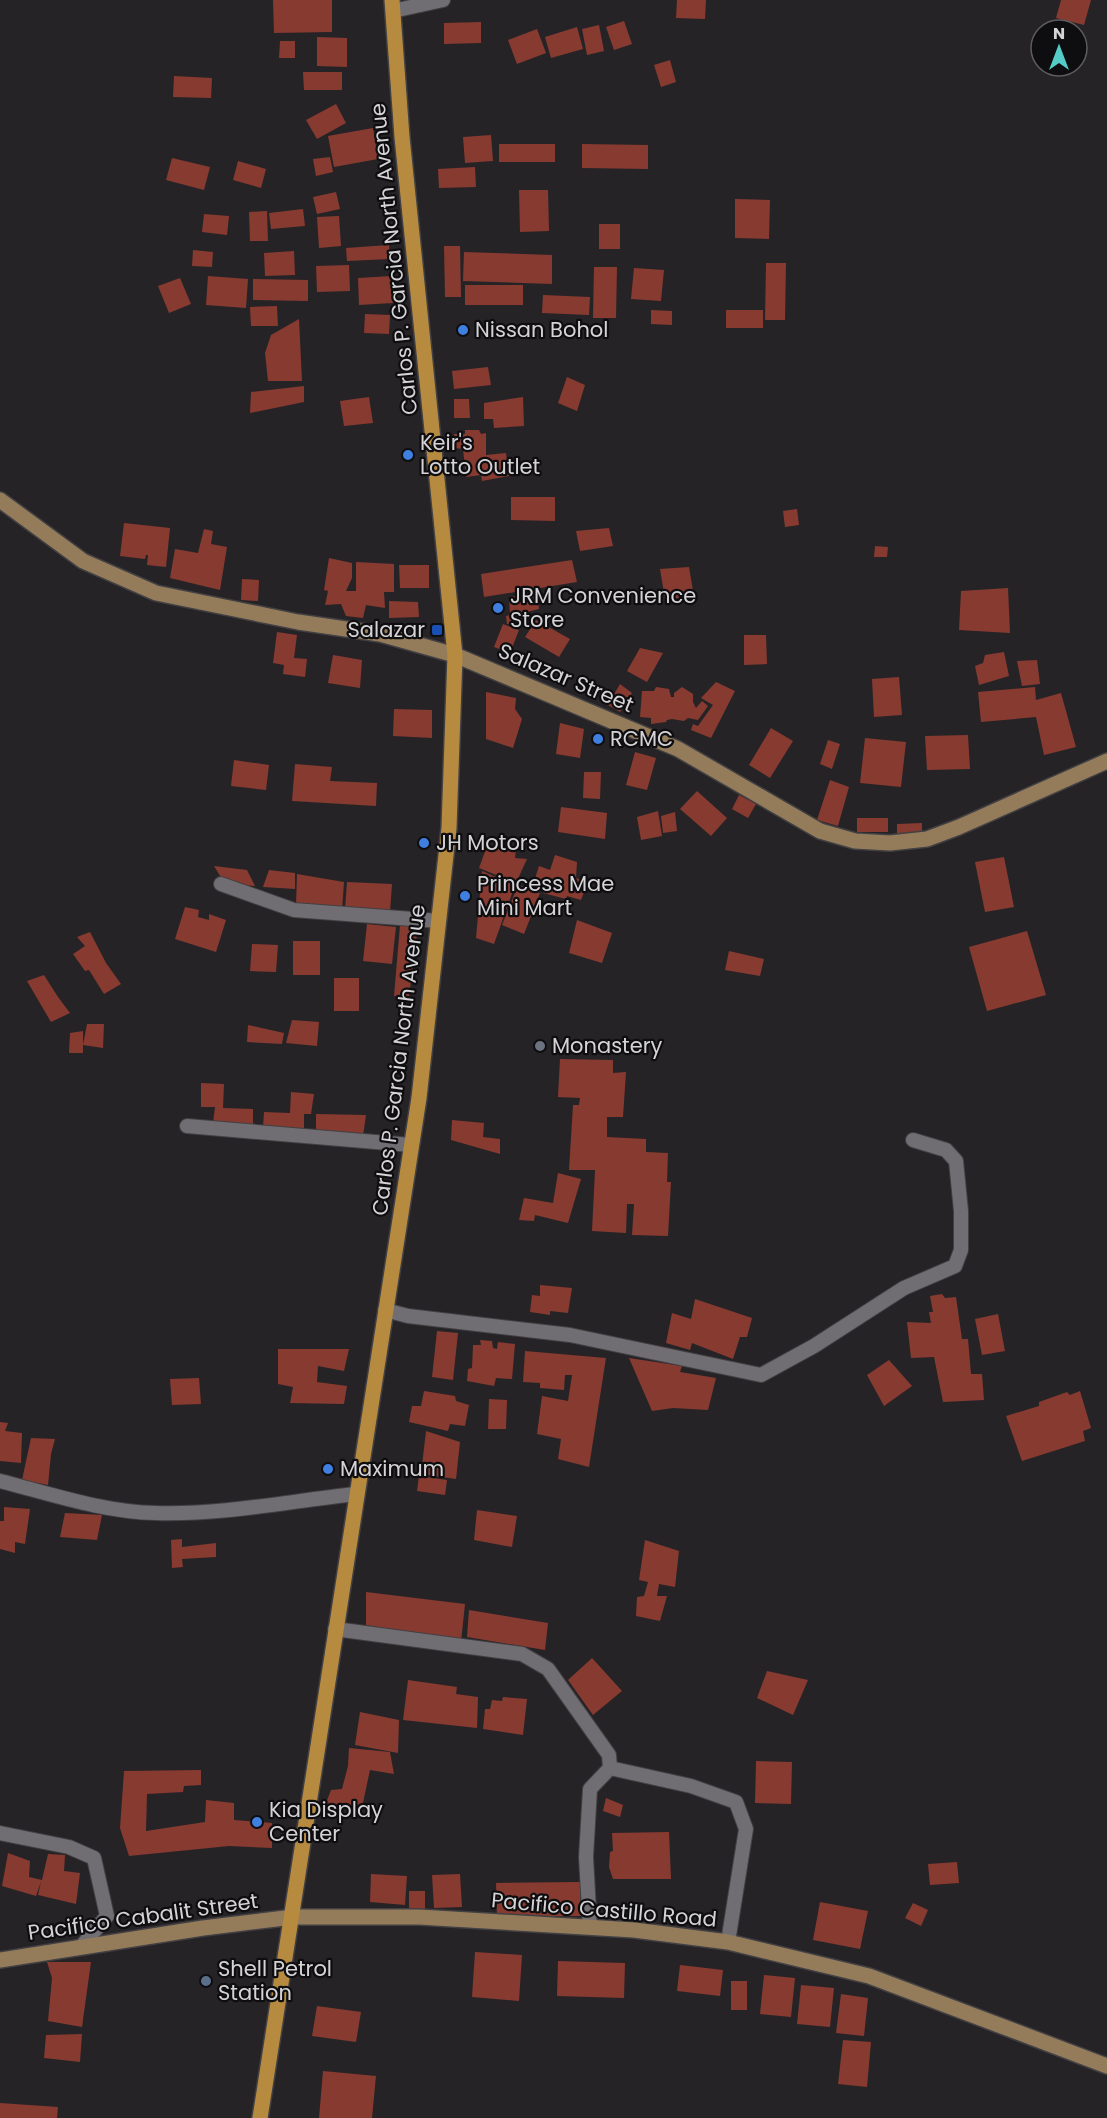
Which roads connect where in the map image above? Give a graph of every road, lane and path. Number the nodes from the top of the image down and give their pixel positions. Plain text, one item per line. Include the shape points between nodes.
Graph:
1 (443, 0) edge
2 (393, 5) edge
3 (0, 500) edge
4 (455, 655) junction
5 (1107, 761) edge
6 (221, 884) dead end
7 (439, 921) junction
8 (187, 1126) dead end
9 (913, 1140) dead end
10 (411, 1145) junction
11 (385, 1310) junction
12 (0, 1481) edge
13 (356, 1494) junction
14 (335, 1629) junction
15 (610, 1768) junction
16 (0, 1833) edge
17 (293, 1917) junction
18 (590, 1927) junction
19 (728, 1942) junction
20 (81, 1947) junction
21 (0, 1960) edge
22 (1107, 2066) edge
23 (260, 2118) edge

1 - 2 street
2 - 4 main road, Carlos P. Garcia North Avenue via 403,148
3 - 4 street, Salazar Street via 83,561 156,593 380,634
4 - 5 street, Salazar Street via 678,749 820,831 855,841 927,839
4 - 7 main road, Carlos P. Garcia North Avenue via 449,828
6 - 7 street via 294,910
7 - 10 main road, Carlos P. Garcia North Avenue
8 - 10 street
9 - 11 street via 946,1149 956,1161 962,1211 961,1250 955,1266 904,1288 814,1346 760,1375 570,1335
10 - 11 main road, Carlos P. Garcia North Avenue
11 - 13 main road, Carlos P. Garcia North Avenue
12 - 13 street via 99,1506 154,1513 205,1512
13 - 14 main road, Carlos P. Garcia North Avenue
14 - 15 street via 522,1654 548,1669 609,1755
14 - 17 main road, Carlos P. Garcia North Avenue
15 - 18 street via 590,1789 586,1857
15 - 19 street via 691,1786 736,1802 746,1829
16 - 20 street via 69,1847 94,1858 107,1916
17 - 18 street, Pacifico Castillo Road via 419,1917
17 - 20 street, Pacifico Cabalit Street
17 - 23 main road, Carlos P. Garcia North Avenue
18 - 19 street, Pacifico Castillo Road
19 - 22 street, Pacifico Castillo Road via 869,1976
20 - 21 street, Pacifico Cabalit Street

